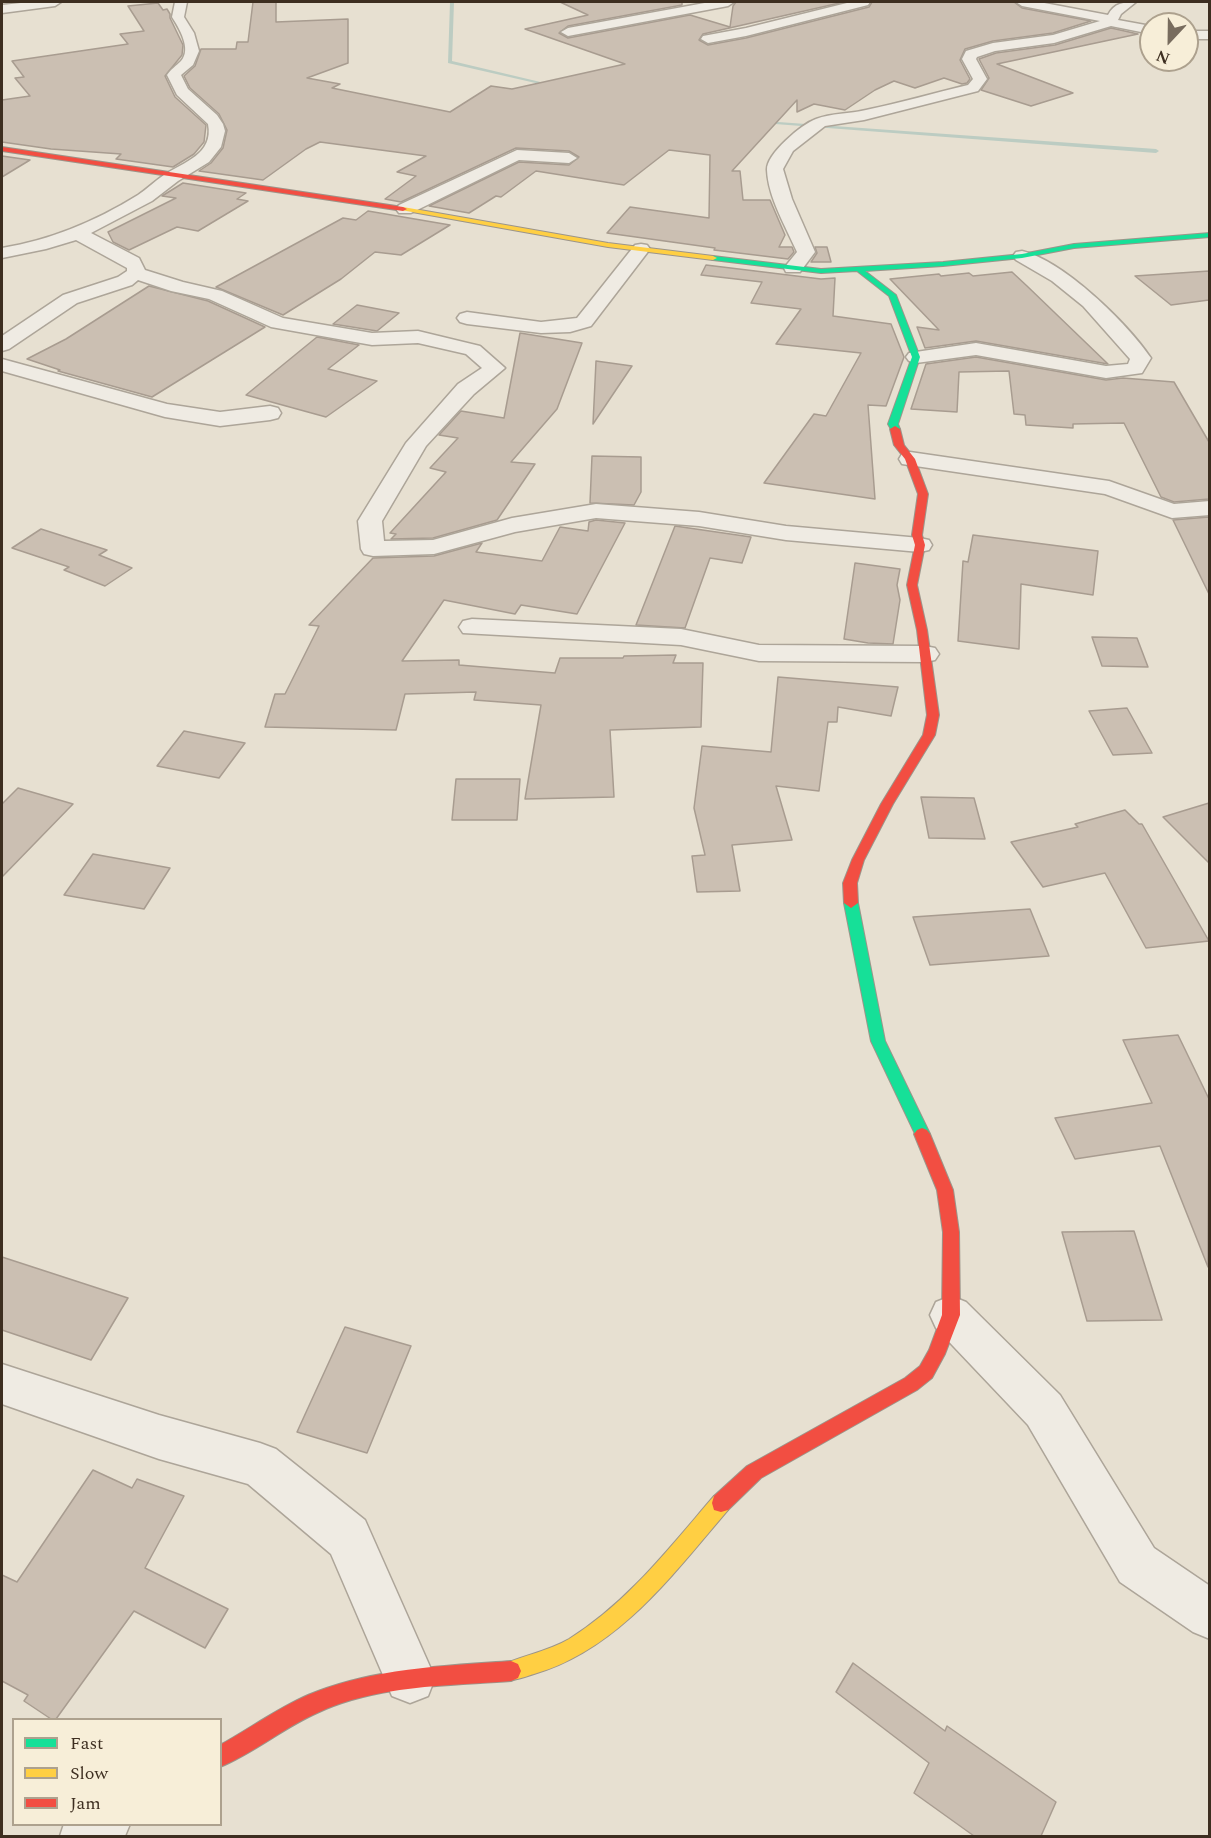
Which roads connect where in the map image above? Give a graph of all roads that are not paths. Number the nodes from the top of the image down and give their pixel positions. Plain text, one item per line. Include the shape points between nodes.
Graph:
1 (55, 2) edge
2 (181, 2) edge
3 (728, 2) edge
4 (864, 2) edge
5 (1022, 2) edge
6 (1130, 2) edge
7 (2, 9) edge
8 (1111, 20) junction
9 (1139, 27) edge
10 (568, 32) dead end
11 (708, 39) dead end
12 (2, 149) edge
13 (569, 158) dead end
14 (176, 175) junction
15 (405, 209) junction
16 (77, 233) junction
17 (1209, 236) edge
18 (641, 249) junction
19 (2, 253) edge
20 (1022, 256) junction
21 (793, 268) junction
22 (861, 271) junction
23 (136, 273) junction
24 (467, 318) dead end
25 (2, 345) edge
26 (916, 357) junction
27 (2, 365) edge
28 (270, 412) dead end
29 (910, 459) junction
30 (1209, 508) edge
31 (920, 545) junction
32 (472, 627) dead end
33 (926, 654) junction
34 (951, 1315) junction
35 (2, 1384) edge
36 (1209, 1615) edge
37 (410, 1678) junction
38 (222, 1756) edge
39 (101, 1826) edge
40 (86, 1836) edge

1 - 7 street
2 - 14 street via 178,17 190,36 192,48 190,60 174,75 175,81 185,96 211,117 217,131 207,156
3 - 10 street
4 - 11 street
5 - 8 street
6 - 8 street via 1115,12
8 - 9 street
8 - 21 street via 1054,39 974,52 969,59 980,79 973,88 812,126 781,154 775,169 783,200 806,252
12 - 14 street
13 - 15 street via 517,155
14 - 15 street
14 - 16 street via 132,205
15 - 18 street
16 - 19 street
16 - 23 street via 132,262
17 - 20 street via 1074,246
18 - 21 street
18 - 24 street via 584,322 570,327 545,327
20 - 22 street
20 - 26 street via 1059,277 1090,302 1141,358 1135,369 1106,372 976,349
21 - 22 street
22 - 26 street via 892,295
23 - 25 street via 125,281 70,299
23 - 31 street via 215,295 278,323 372,339 418,337 473,350 495,368 466,388 417,443 370,520 373,549 434,547 512,525 596,511
26 - 29 street via 893,424 899,445
27 - 28 street via 165,410 219,419
29 - 30 street via 1109,488 1172,510
29 - 31 street via 923,494 917,534
31 - 33 street via 912,585
32 - 33 street via 681,637 759,653
33 - 34 street via 933,715 928,735 858,860 850,883 850,899 878,1041 945,1190 951,1232
34 - 36 street via 1044,1410 1137,1565
34 - 37 street via 926,1372 864,1412 754,1472 724,1499 644,1590 576,1647 533,1667 498,1674
35 - 37 street via 159,1437 260,1465 348,1538
37 - 38 street via 353,1690 312,1704
39 - 40 street

